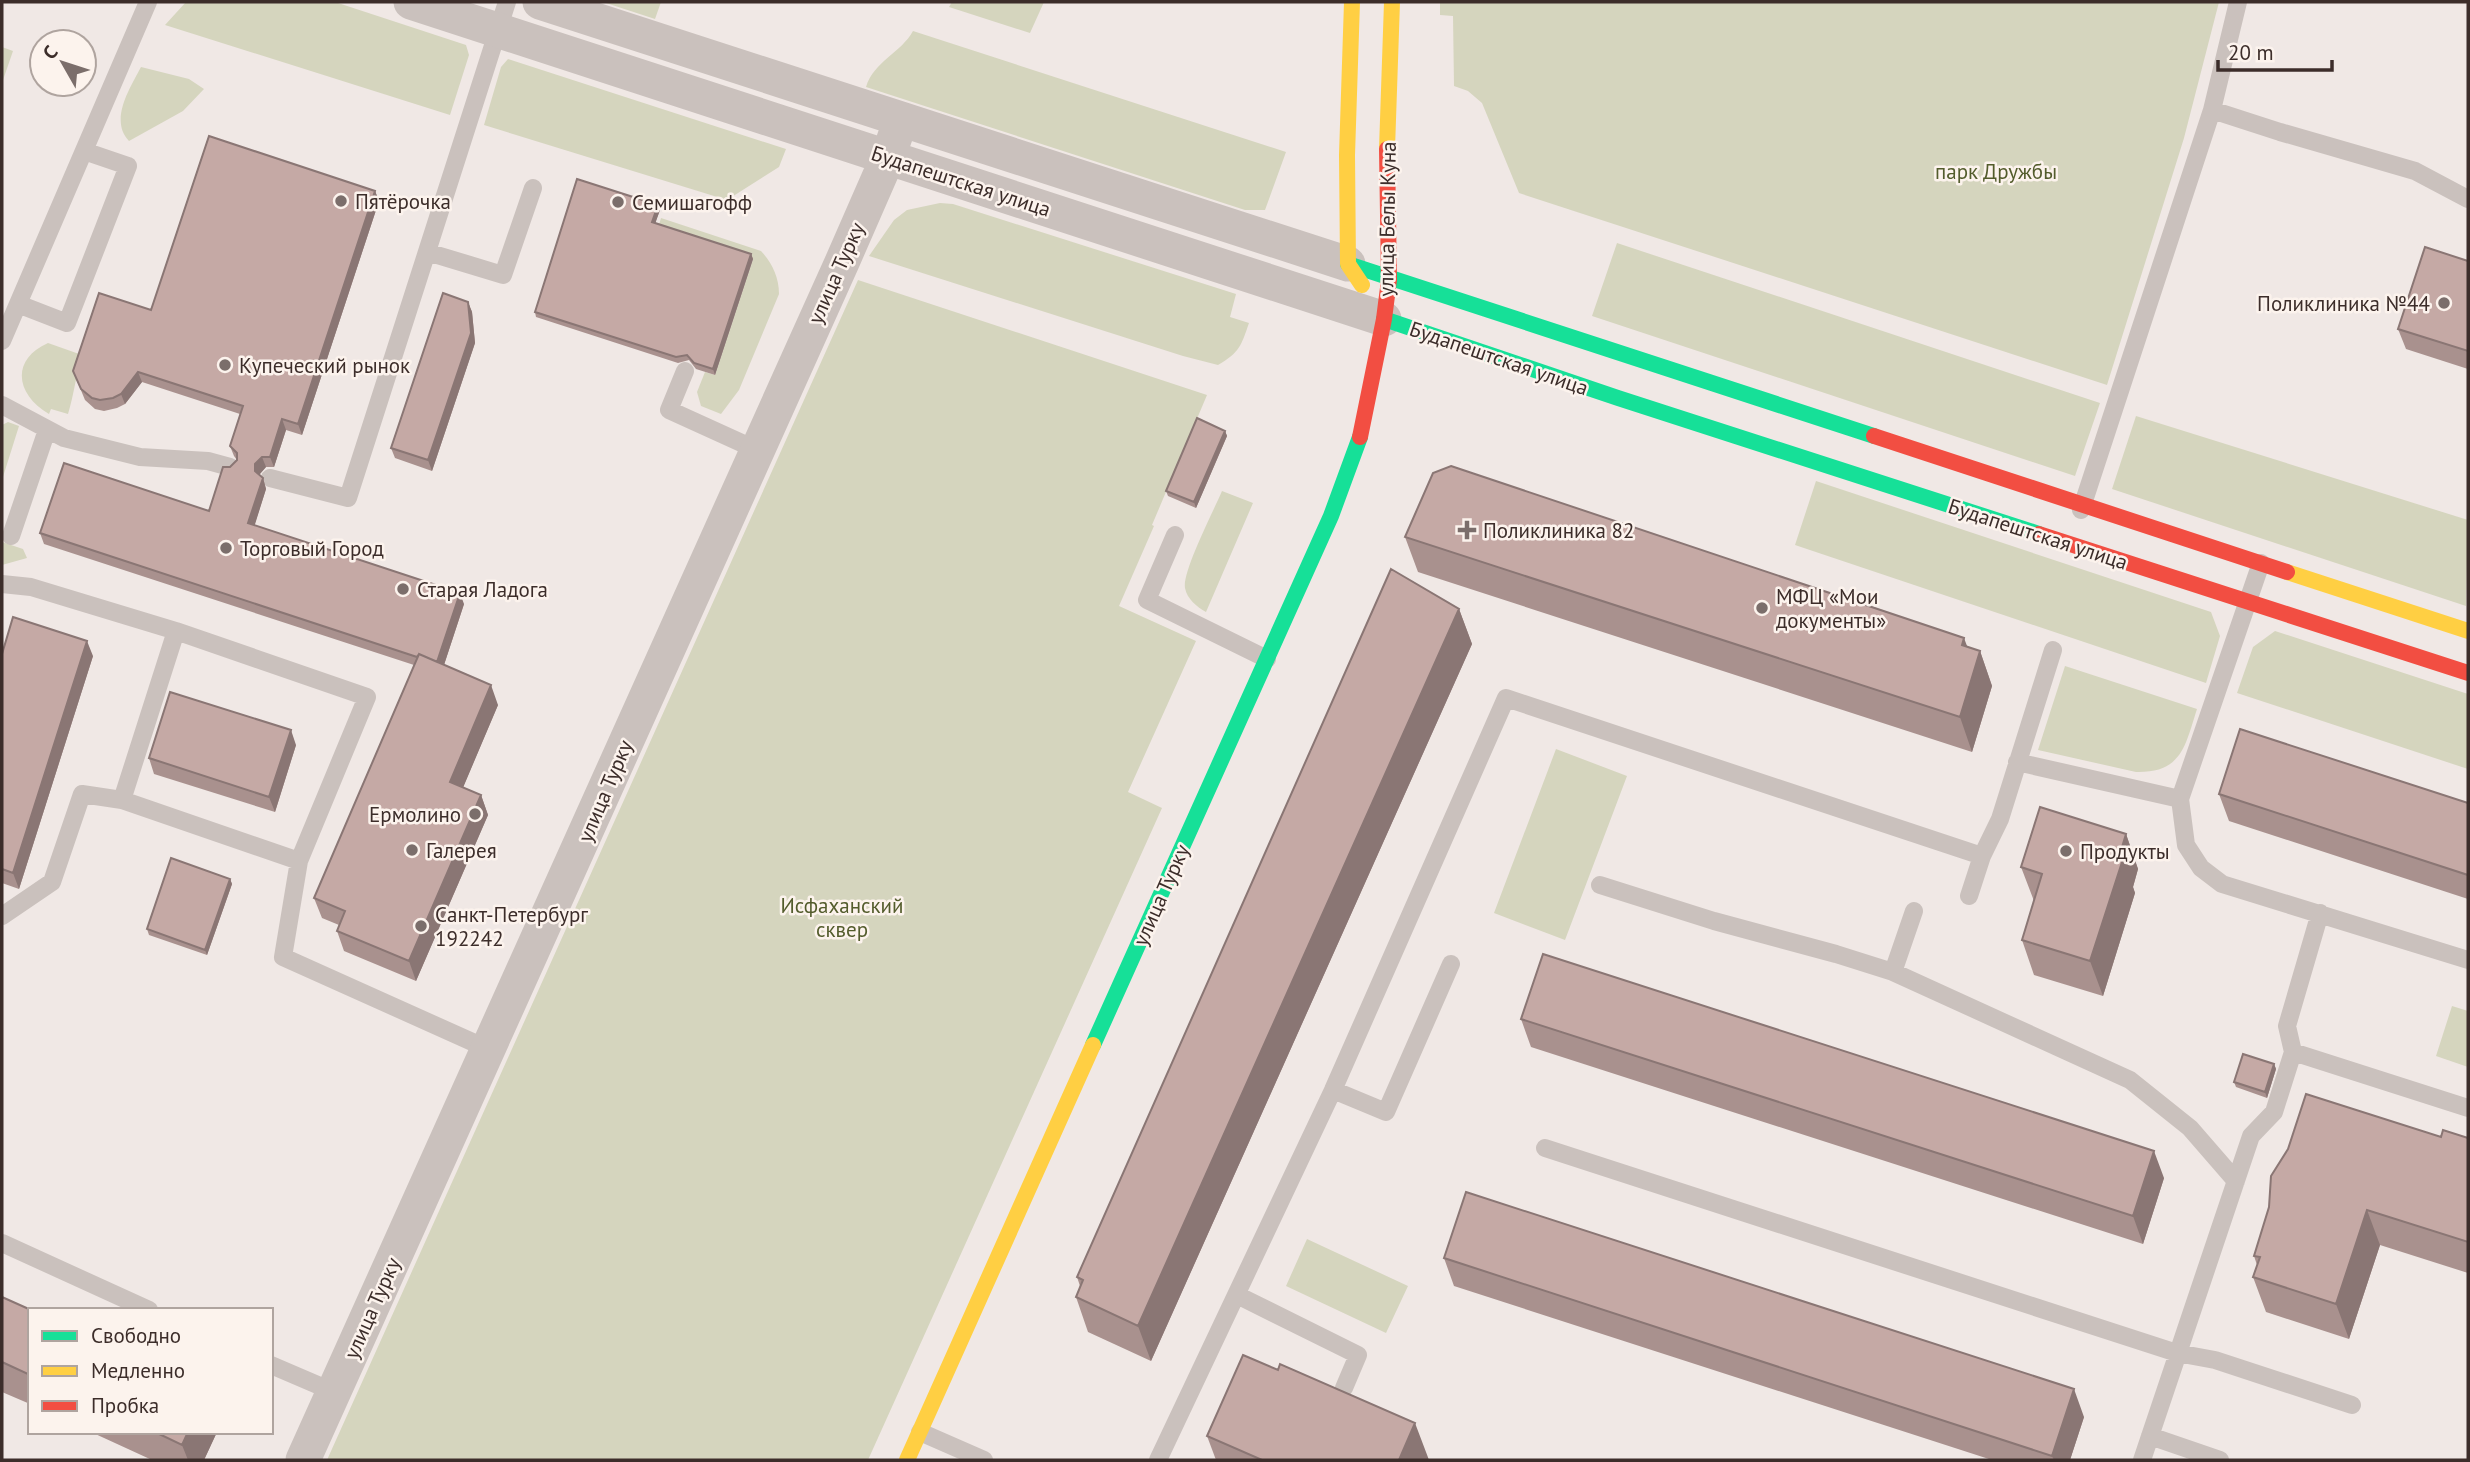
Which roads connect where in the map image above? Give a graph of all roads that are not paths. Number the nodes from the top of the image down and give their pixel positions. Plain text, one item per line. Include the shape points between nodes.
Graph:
1 (148, 2) edge
2 (411, 2) edge
3 (540, 2) edge
4 (1352, 2) edge
5 (1392, 2) edge
6 (2238, 2) edge
7 (502, 16) edge
8 (2212, 110) junction
9 (901, 119) junction
10 (84, 151) junction
11 (888, 157) junction
12 (533, 188) dead end
13 (2468, 199) edge
14 (427, 252) junction
15 (1348, 264) junction
16 (1389, 279) junction
17 (18, 304) junction
18 (1384, 319) junction
19 (2, 341) edge
20 (685, 371) dead end
21 (2, 405) edge
22 (47, 430) junction
23 (757, 450) junction
24 (230, 467) edge
25 (270, 478) edge
26 (2083, 505) junction
27 (1175, 535) dead end
28 (11, 536) dead end
29 (2070, 544) junction
30 (2262, 563) junction
31 (2, 584) edge
32 (2248, 602) junction
33 (176, 631) junction
34 (2468, 631) edge
35 (2053, 650) dead end
36 (1267, 659) junction
37 (2468, 671) edge
38 (2017, 762) junction
39 (2180, 799) junction
40 (122, 800) junction
41 (1982, 856) junction
42 (299, 862) junction
43 (1600, 885) dead end
44 (1969, 896) dead end
45 (1914, 911) dead end
46 (2320, 913) junction
47 (2, 916) edge
48 (2468, 960) edge
49 (1451, 964) dead end
50 (1893, 972) junction
51 (488, 1049) junction
52 (2293, 1052) junction
53 (1333, 1090) junction
54 (2468, 1108) edge
55 (1545, 1148) dead end
56 (2235, 1181) junction
57 (2, 1243) edge
58 (1237, 1295) junction
59 (145, 1308) edge
60 (2178, 1353) junction
61 (273, 1366) edge
62 (1344, 1388) dead end
63 (334, 1392) junction
64 (2352, 1405) dead end
65 (920, 1432) junction
66 (2150, 1436) junction
67 (303, 1460) edge
68 (907, 1460) edge
69 (984, 1460) edge
70 (1158, 1460) edge
71 (2142, 1460) edge
72 (2220, 1460) edge

1 - 10 lane
2 - 7 street, Будапештская улица
3 - 9 street, Будапештская улица
4 - 15 street, улица Белы Куна
5 - 16 street, улица Белы Куна
6 - 8 lane
7 - 11 street, Будапештская улица
7 - 14 lane
8 - 13 lane via 2415,171
8 - 26 lane
9 - 11 street, улица Турку
9 - 15 street, Будапештская улица
10 - 17 lane
10 - 17 lane via 128,166 67,323
11 - 18 street, Будапештская улица
11 - 23 street, улица Турку
12 - 14 lane via 503,275
14 - 25 lane via 348,498
15 - 16 street, Будапештская улица
15 - 18 street, улица Белы Куна
16 - 18 street, улица Белы Куна
16 - 26 street, Будапештская улица
17 - 19 lane
18 - 29 street, Будапештская улица
18 - 36 street, улица Турку via 1363,429 1349,470
20 - 23 lane via 669,410
21 - 22 lane
22 - 24 lane via 64,439 140,457 208,461
22 - 28 lane
23 - 51 street, улица Турку
26 - 29 lane
26 - 30 street, Будапештская улица
27 - 36 lane via 1147,600
29 - 32 street, Будапештская улица
30 - 32 lane
30 - 34 street, Будапештская улица
31 - 33 lane via 31,587
32 - 37 street, Будапештская улица
32 - 39 lane
33 - 40 lane
33 - 42 lane via 367,696
35 - 38 lane
36 - 65 street, улица Турку
38 - 39 lane
38 - 41 lane via 2000,819
39 - 46 lane via 2186,845 2201,868 2222,884
40 - 42 lane
40 - 47 lane via 82,794 52,882
41 - 44 lane
41 - 53 lane via 1506,698
42 - 51 lane via 283,957
43 - 50 lane
45 - 50 lane
46 - 48 lane
46 - 52 lane via 2287,1026
49 - 53 lane via 1386,1112
50 - 56 lane via 2130,1080 2190,1128
51 - 63 street, улица Турку
52 - 54 lane
52 - 56 lane via 2274,1112 2251,1136
53 - 58 lane
55 - 60 lane
56 - 60 lane
57 - 59 lane
58 - 62 lane via 1358,1355
58 - 70 lane
60 - 64 lane via 2216,1360
60 - 66 lane
61 - 63 lane
63 - 67 street, улица Турку
65 - 68 street, улица Турку
65 - 69 lane
66 - 71 lane
66 - 72 lane

